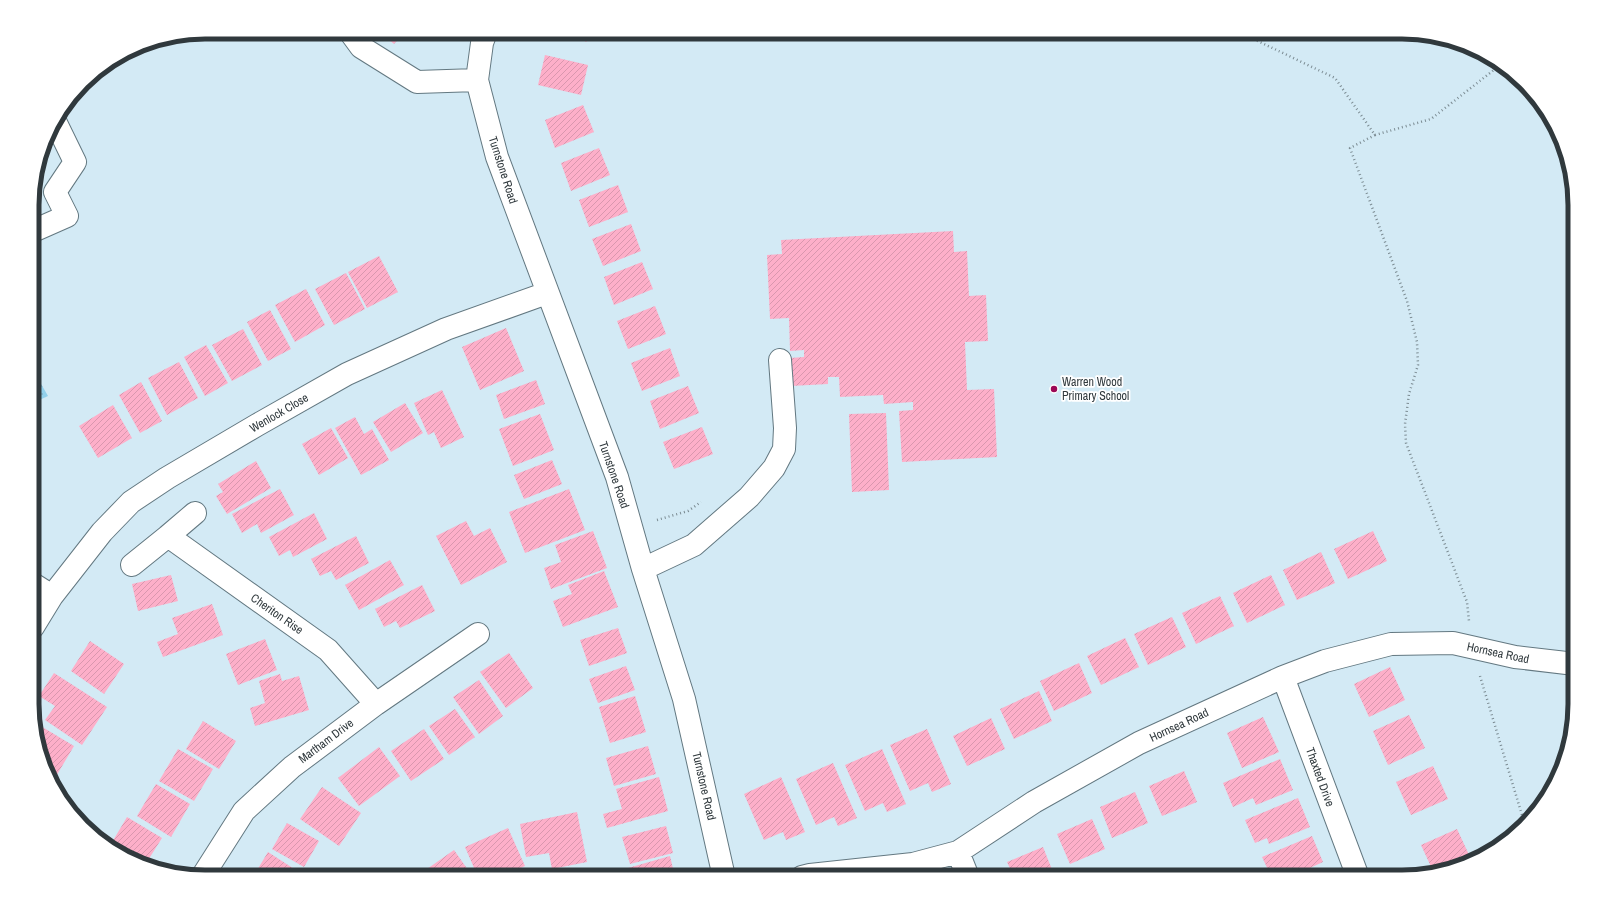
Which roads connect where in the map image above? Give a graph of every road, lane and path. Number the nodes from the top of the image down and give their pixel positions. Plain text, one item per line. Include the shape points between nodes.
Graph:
1 (355, 39) edge
2 (483, 39) edge
3 (1254, 39) edge
4 (1496, 68) edge
5 (477, 80) junction
6 (58, 128) edge
7 (1375, 135) junction
8 (39, 229) edge
9 (547, 294) junction
10 (780, 360) dead end
11 (704, 499) dead end
12 (195, 513) dead end
13 (631, 528) junction
14 (168, 536) junction
15 (132, 565) dead end
16 (643, 569) junction
17 (39, 587) edge
18 (52, 596) junction
19 (39, 618) edge
20 (478, 634) dead end
21 (1472, 647) junction
22 (1568, 663) edge
23 (1283, 676) junction
24 (376, 704) junction
25 (1523, 817) edge
26 (958, 852) junction
27 (206, 870) edge
28 (722, 870) edge
29 (851, 870) edge
30 (965, 870) edge
31 (1355, 870) edge

1 - 5 street via 361,47 417,82
2 - 5 street, Turnstone Road
3 - 7 path via 1335,78
4 - 7 path via 1431,119
5 - 9 street, Turnstone Road via 497,157
6 - 8 street via 75,162 54,192 67,216
7 - 21 path via 1350,148 1406,301 1417,342 1418,365 1409,394 1405,424 1406,443 1467,602
9 - 13 street, Turnstone Road via 617,477
9 - 18 street, Wenlock Close via 446,329 347,374 167,478 131,502 102,532
10 - 16 street via 784,449 774,468 749,497 694,545
11 - 13 path via 688,511
12 - 14 street
13 - 16 street, Turnstone Road
14 - 15 street
14 - 24 street, Cheriton Rise via 328,650
16 - 28 street, Turnstone Road via 684,699
17 - 18 street
18 - 19 street, Wenlock Close
20 - 24 street, Martham Drive
21 - 22 street, Hornsea Road via 1515,657
21 - 23 street, Hornsea Road via 1453,643 1391,644 1325,661
21 - 25 path
23 - 26 street, Hornsea Road via 1139,743 1034,802
23 - 31 street, Thaxted Drive
24 - 27 street, Martham Drive via 292,767 244,811
26 - 29 street, Hornsea Road via 913,864
26 - 30 street

